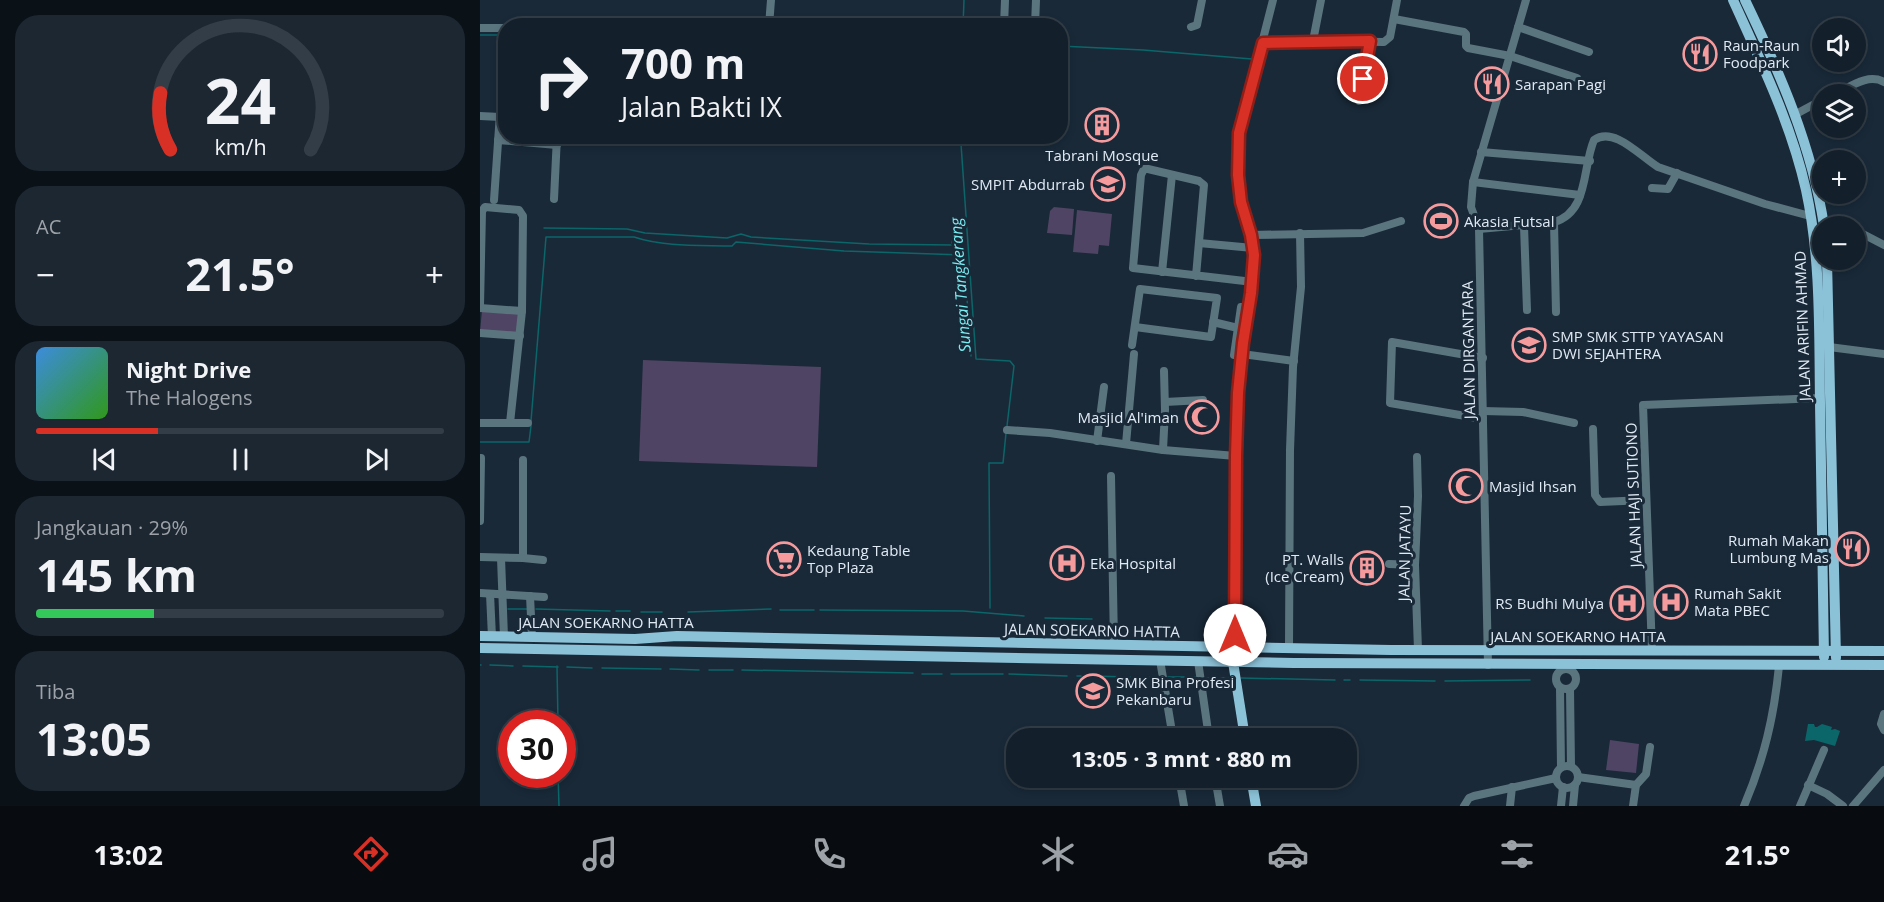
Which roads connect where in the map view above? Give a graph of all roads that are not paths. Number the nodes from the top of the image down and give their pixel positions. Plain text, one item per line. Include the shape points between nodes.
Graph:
1 (771, 0) edge
2 (1005, 0) edge
3 (1036, 0) edge
4 (1202, 0) edge
5 (1273, 0) edge
6 (1321, 0) edge
7 (1397, 0) edge
8 (1526, 0) edge
9 (1733, 0) edge
10 (1745, 0) edge
11 (770, 18) edge
12 (1004, 18) edge
13 (1035, 18) edge
14 (1394, 19) junction
15 (1191, 27) dead end
16 (1518, 27) junction
17 (480, 28) edge
18 (498, 28) edge
19 (1312, 41) junction
20 (1370, 41) junction
21 (1263, 43) junction
22 (1589, 52) dead end
23 (1510, 56) junction
24 (1577, 78) dead end
25 (1884, 81) edge
26 (1856, 84) edge
27 (1359, 101) dead end
28 (1812, 105) edge
29 (1796, 114) junction
30 (480, 116) edge
31 (498, 117) edge
32 (498, 140) edge
33 (557, 144) edge
34 (1481, 152) junction
35 (1590, 161) junction
36 (1677, 173) junction
37 (1172, 175) junction
38 (1473, 182) junction
39 (1652, 188) dead end
40 (1580, 195) junction
41 (554, 199) dead end
42 (494, 200) dead end
43 (1810, 216) junction
44 (1822, 216) edge
45 (1401, 221) dead end
46 (1554, 222) junction
47 (1524, 226) junction
48 (1479, 229) junction
49 (1300, 233) junction
50 (1251, 235) junction
51 (1866, 236) edge
52 (1199, 243) junction
53 (1884, 245) edge
54 (1253, 248) junction
55 (1826, 270) edge
56 (1162, 272) junction
57 (1196, 276) junction
58 (1253, 282) junction
59 (480, 307) edge
60 (1241, 307) dead end
61 (1527, 310) dead end
62 (522, 311) junction
63 (1556, 312) dead end
64 (1823, 316) junction
65 (1213, 324) junction
66 (1135, 327) junction
67 (1239, 328) junction
68 (480, 333) edge
69 (520, 336) junction
70 (1829, 347) junction
71 (1884, 354) edge
72 (1238, 355) junction
73 (1483, 358) junction
74 (1294, 362) junction
75 (1164, 371) dead end
76 (1104, 387) dead end
77 (1820, 398) junction
78 (1203, 400) dead end
79 (1165, 402) junction
80 (1484, 415) junction
81 (480, 423) edge
82 (510, 423) junction
83 (528, 423) dead end
84 (1574, 423) dead end
85 (1593, 429) dead end
86 (1007, 430) dead end
87 (1097, 441) junction
88 (1126, 444) junction
89 (1163, 450) junction
90 (1236, 456) junction
91 (1417, 457) dead end
92 (481, 458) edge
93 (523, 460) dead end
94 (1111, 476) dead end
95 (1646, 500) junction
96 (480, 521) edge
97 (480, 557) edge
98 (501, 558) junction
99 (523, 558) junction
100 (543, 560) dead end
101 (1389, 564) dead end
102 (1415, 565) junction
103 (480, 593) edge
104 (490, 594) junction
105 (504, 594) junction
106 (530, 596) junction
107 (544, 597) dead end
108 (480, 636) edge
109 (492, 636) junction
110 (504, 637) junction
111 (532, 637) junction
112 (911, 642) junction
113 (1114, 644) junction
114 (1235, 647) junction
115 (480, 648) edge
116 (1289, 649) junction
117 (1418, 650) junction
118 (1487, 650) junction
119 (1652, 651) junction
120 (1836, 651) junction
121 (1884, 651) edge
122 (1804, 652) junction
123 (1824, 652) junction
124 (911, 656) junction
125 (1161, 660) junction
126 (1198, 662) junction
127 (1233, 662) junction
128 (1488, 665) junction
129 (1545, 665) junction
130 (1824, 665) junction
131 (1836, 665) junction
132 (1884, 665) edge
133 (1584, 666) junction
134 (1779, 666) junction
135 (1803, 666) junction
136 (1558, 684) junction
137 (1573, 685) junction
138 (1884, 714) edge
139 (1171, 728) edge
140 (1208, 728) edge
141 (1243, 728) edge
142 (1884, 730) edge
143 (1650, 747) dead end
144 (1824, 750) dead end
145 (1571, 766) junction
146 (1561, 767) junction
147 (1884, 770) edge
148 (1556, 778) junction
149 (1881, 780) edge
150 (1577, 781) junction
151 (1636, 785) junction
152 (1808, 785) junction
153 (1512, 787) junction
154 (1563, 787) junction
155 (1181, 788) edge
156 (1217, 788) edge
157 (1253, 788) edge
158 (1184, 806) edge
159 (1220, 806) edge
160 (1256, 806) edge
161 (1464, 806) edge
162 (1510, 806) edge
163 (1561, 806) edge
164 (1573, 806) edge
165 (1633, 806) edge
166 (1744, 806) edge
167 (1800, 806) edge
168 (1843, 806) edge
169 (1853, 806) edge

1 - 11 street
2 - 12 street
3 - 13 street
4 - 15 street via 1197,25
5 - 21 street
6 - 19 street
7 - 14 street
8 - 16 street, JALAN DIRGANTARA
9 - 43 main road, JALAN ARIFIN AHMAD via 1785,120
10 - 29 main road
14 - 20 street via 1387,40
14 - 23 street via 1464,32 1466,47
16 - 22 street
16 - 23 street, JALAN DIRGANTARA
17 - 18 street
19 - 20 street
19 - 21 street
20 - 27 street
21 - 50 street via 1239,133 1241,202
23 - 24 street
23 - 34 street, JALAN DIRGANTARA
25 - 26 street via 1869,78
28 - 29 street
29 - 44 main road
30 - 31 street
32 - 42 street
33 - 41 street
34 - 35 street
34 - 38 street, JALAN DIRGANTARA
35 - 36 street via 1596,138 1610,135 1658,166
35 - 40 street
36 - 39 street via 1668,189
36 - 43 street
37 - 52 street via 1205,186
37 - 56 street
37 - 56 street via 1146,169 1141,175 1133,268
38 - 40 street
38 - 48 street, JALAN DIRGANTARA via 1471,207
40 - 46 street via 1573,212
43 - 64 main road, JALAN ARIFIN AHMAD
45 - 49 street via 1363,233
46 - 47 street
46 - 63 street
47 - 48 street
47 - 61 street
48 - 73 street, JALAN DIRGANTARA
49 - 50 street
49 - 74 street via 1300,308
50 - 54 street
51 - 53 street
52 - 54 street
52 - 57 street
54 - 58 street
55 - 64 main road, JALAN ARIFIN AHMAD
56 - 57 street
57 - 58 street
58 - 67 street
59 - 62 street
59 - 62 street via 482,211 490,206 516,209 523,216
60 - 67 street
62 - 69 street
64 - 70 main road, JALAN ARIFIN AHMAD
64 - 77 main road, JALAN ARIFIN AHMAD
65 - 66 street via 1210,337
65 - 66 street via 1217,298 1140,289
65 - 67 street
66 - 88 street
67 - 72 street
68 - 69 street
69 - 82 street
70 - 71 street
70 - 120 main road, JALAN ARIFIN AHMAD
72 - 74 street
72 - 90 street
73 - 80 street, JALAN DIRGANTARA
73 - 80 street via 1392,342 1390,403
74 - 116 street
75 - 79 street
76 - 87 street
77 - 95 street, JALAN HAJI SUTIONO via 1643,405
77 - 123 main road, JALAN ARIFIN AHMAD
78 - 79 street
79 - 89 street
80 - 84 street via 1522,412
80 - 118 street, JALAN DIRGANTARA
81 - 82 street
82 - 83 street
85 - 95 street via 1597,500
86 - 87 street
87 - 88 street
88 - 89 street
89 - 90 street
90 - 114 street
91 - 102 street, JALAN JATAYU
92 - 96 street
93 - 99 street
94 - 113 street
95 - 119 street, JALAN HAJI SUTIONO
97 - 98 street
98 - 99 street
98 - 105 street
99 - 100 street
101 - 102 street
102 - 117 street, JALAN JATAYU
103 - 104 street
104 - 105 street
104 - 109 street
105 - 106 street
105 - 110 street
106 - 107 street
106 - 111 street
108 - 109 main road, JALAN SOEKARNO HATTA
109 - 110 main road, JALAN SOEKARNO HATTA
110 - 111 main road, JALAN SOEKARNO HATTA
111 - 112 main road, JALAN SOEKARNO HATTA
112 - 113 main road, JALAN SOEKARNO HATTA
112 - 124 main road
113 - 114 main road, JALAN SOEKARNO HATTA
114 - 116 main road, JALAN SOEKARNO HATTA
115 - 124 main road, JALAN SOEKARNO HATTA
116 - 117 main road, JALAN SOEKARNO HATTA
117 - 118 main road, JALAN SOEKARNO HATTA
118 - 119 main road, JALAN SOEKARNO HATTA
118 - 128 street, JALAN DIRGANTARA
119 - 122 main road, JALAN SOEKARNO HATTA
120 - 121 main road, JALAN SOEKARNO HATTA
120 - 123 main road, JALAN SOEKARNO HATTA
120 - 131 main road, JALAN ARIFIN AHMAD
122 - 123 main road, JALAN SOEKARNO HATTA
122 - 135 main road via 1807,660
123 - 130 main road, JALAN ARIFIN AHMAD
124 - 125 main road, JALAN SOEKARNO HATTA
125 - 126 main road, JALAN SOEKARNO HATTA
125 - 139 street
126 - 127 main road, JALAN SOEKARNO HATTA
126 - 140 street
127 - 128 main road, JALAN SOEKARNO HATTA
127 - 141 main road
128 - 129 main road, JALAN SOEKARNO HATTA
129 - 133 main road, JALAN SOEKARNO HATTA
129 - 136 street
130 - 131 main road, JALAN SOEKARNO HATTA
130 - 135 main road, JALAN SOEKARNO HATTA
131 - 132 main road, JALAN SOEKARNO HATTA
133 - 134 main road, JALAN SOEKARNO HATTA
133 - 137 street
134 - 135 main road, JALAN SOEKARNO HATTA
134 - 166 street via 1767,742
136 - 137 street
136 - 137 street via 1559,672 1568,669 1575,675
136 - 146 street
137 - 145 street
138 - 142 street
143 - 151 street via 1646,774
144 - 152 street
145 - 146 street
145 - 150 street via 1577,771
146 - 148 street
147 - 149 street
148 - 153 street
148 - 154 street
149 - 169 street
150 - 151 street
150 - 154 street via 1569,788
150 - 164 street
151 - 165 street
152 - 167 street
152 - 168 street
153 - 161 street via 1469,798
153 - 162 street
154 - 163 street
155 - 158 street
156 - 159 street
157 - 160 main road

